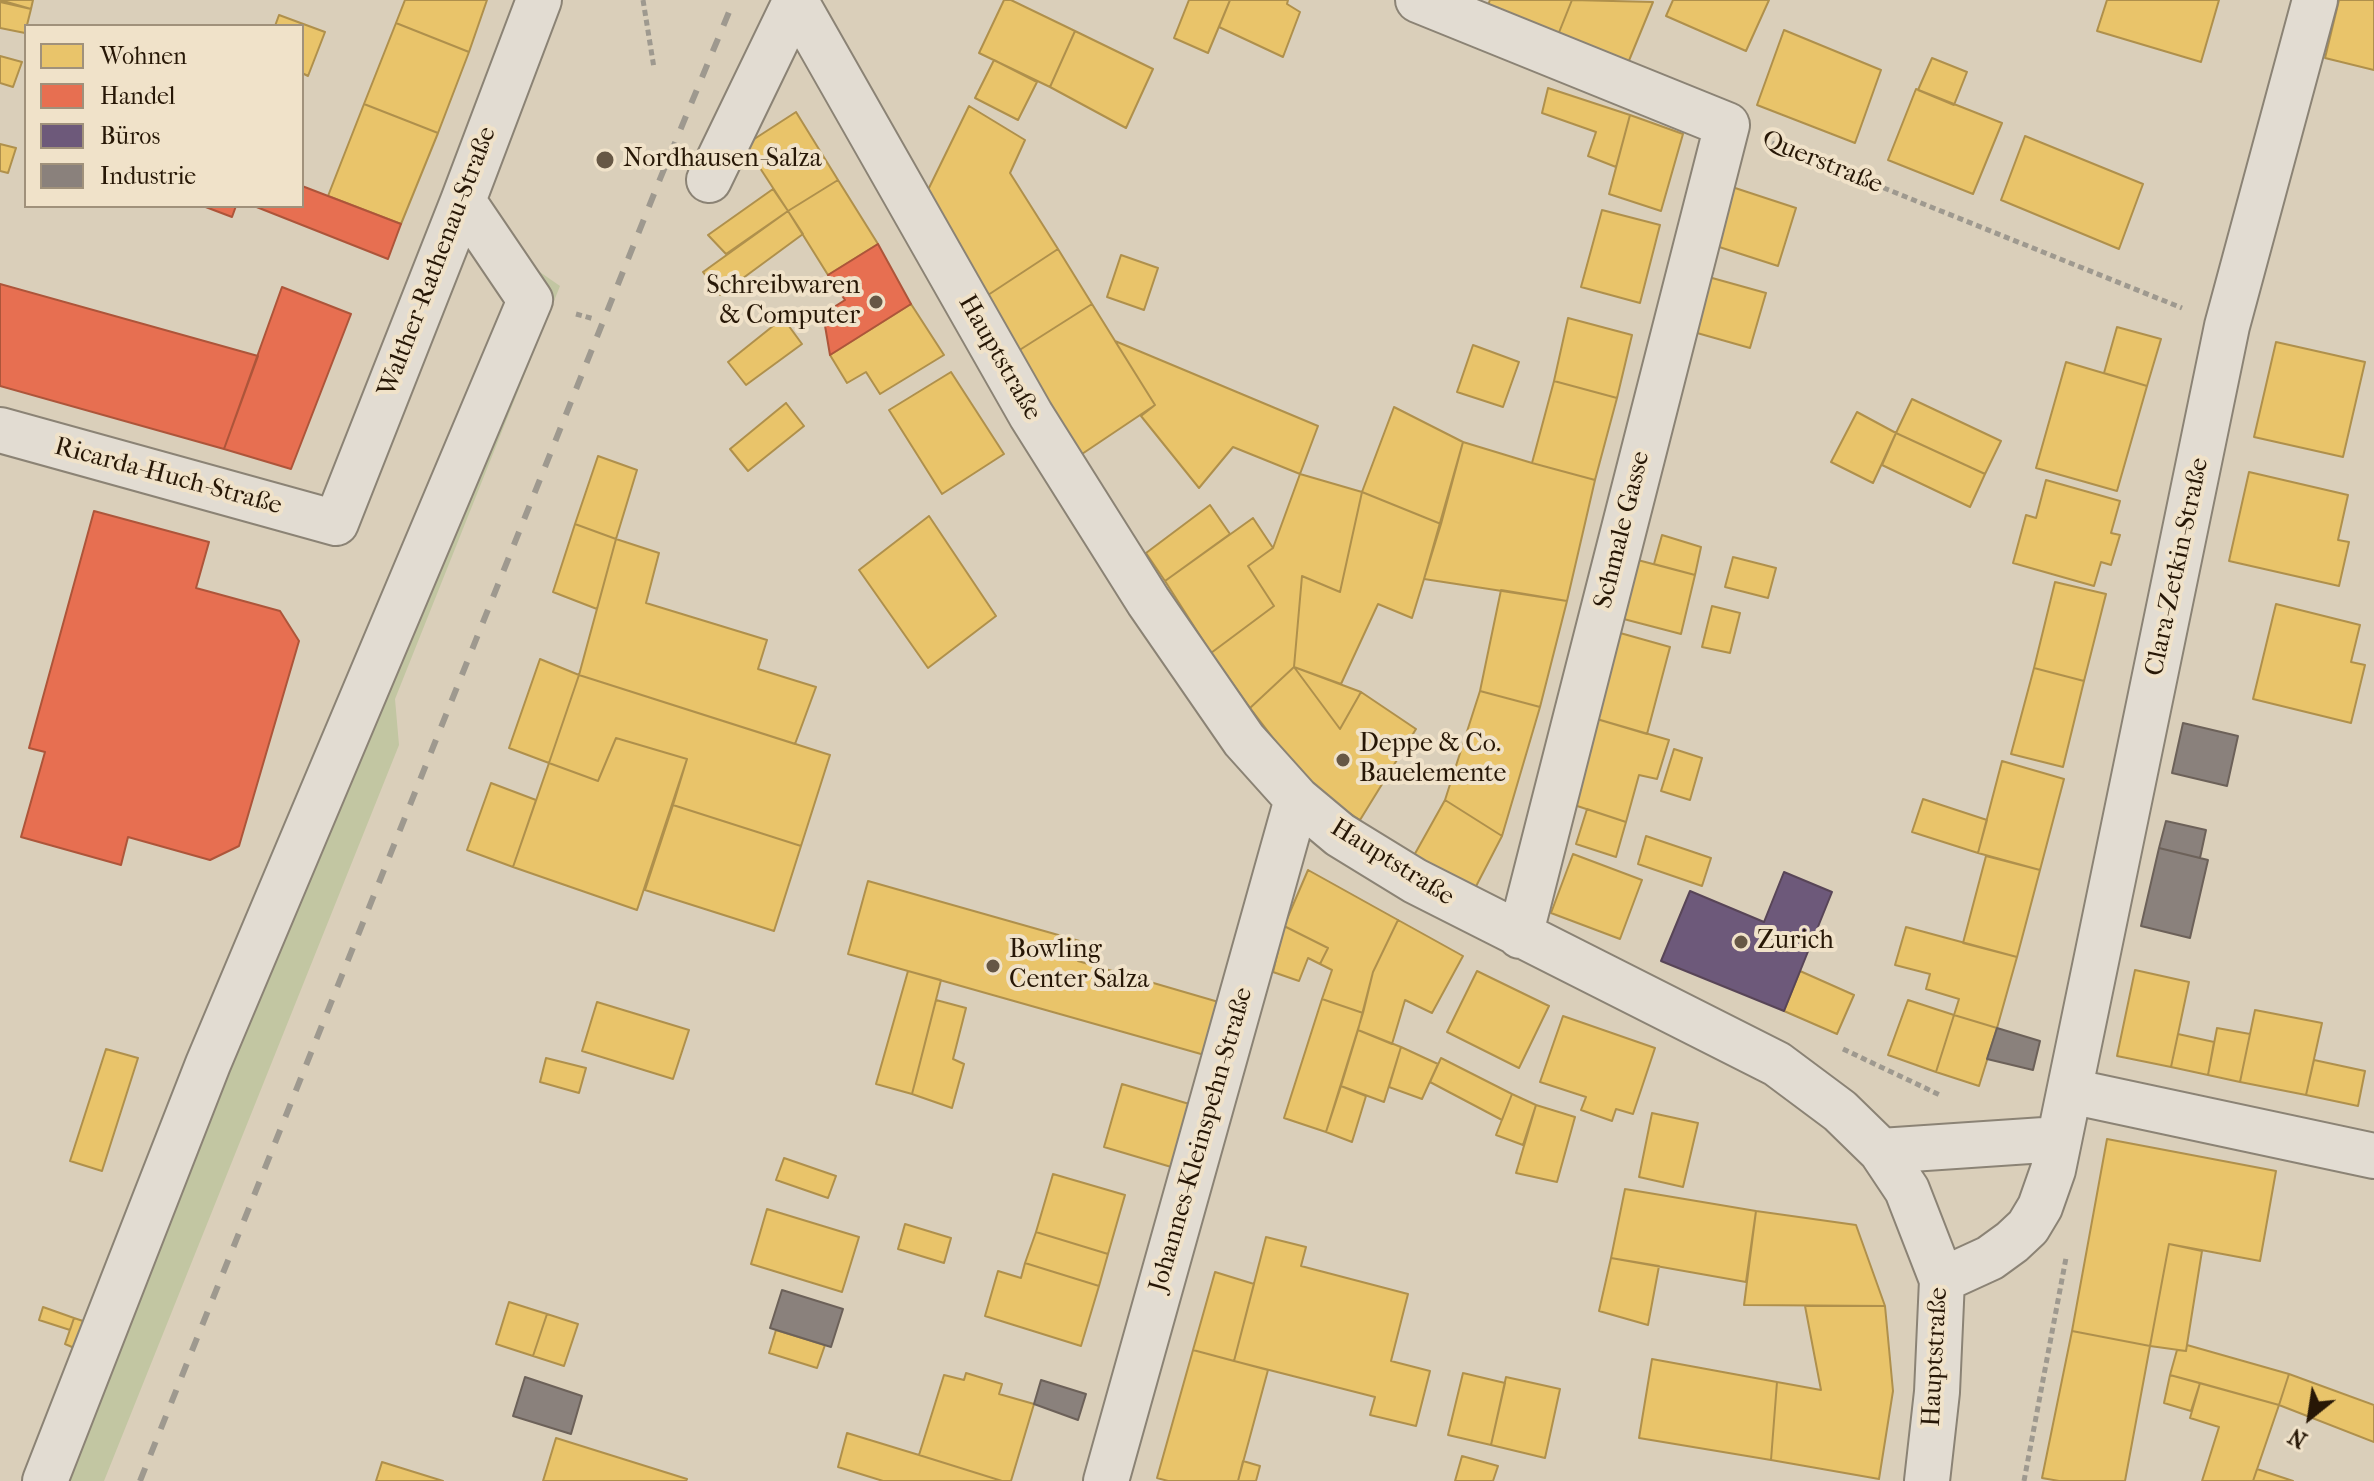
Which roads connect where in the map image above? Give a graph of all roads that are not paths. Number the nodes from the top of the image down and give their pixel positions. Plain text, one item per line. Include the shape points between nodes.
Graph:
1 (539, 0) edge
2 (796, 0) edge
3 (1418, 0) edge
4 (2315, 0) edge
5 (1727, 125) joint
6 (709, 180) dead end
7 (463, 201) junction
8 (0, 430) edge
9 (336, 523) joint
10 (1297, 799) junction
11 (1520, 936) junction
12 (2070, 1091) junction
13 (2059, 1139) junction
14 (1881, 1151) junction
15 (2374, 1156) edge
16 (1942, 1280) junction
17 (45, 1481) edge
18 (1106, 1481) edge
19 (1927, 1481) edge

1 - 7 street, Walther-Rathenau-Straße
2 - 6 street
2 - 10 street, Hauptstraße via 1031,415 1148,601 1244,740
3 - 5 street, Querstraße
4 - 12 street, Clara-Zetkin-Straße via 2227,326
5 - 11 street, Schmale Gasse
7 - 9 street, Walther-Rathenau-Straße
7 - 17 street via 530,300 208,1064
8 - 9 street, Ricarda-Huch-Straße
10 - 11 street, Hauptstraße via 1340,835
10 - 18 street, Johannes-Kleinspehn-Straße
11 - 14 street, Hauptstraße via 1777,1064 1840,1111
12 - 13 street, Clara-Zetkin-Straße
12 - 15 street
13 - 14 street
13 - 16 street, Clara-Zetkin-Straße via 2047,1189 2028,1227 1990,1258
14 - 16 street, Hauptstraße via 1907,1190
16 - 19 street, Hauptstraße

